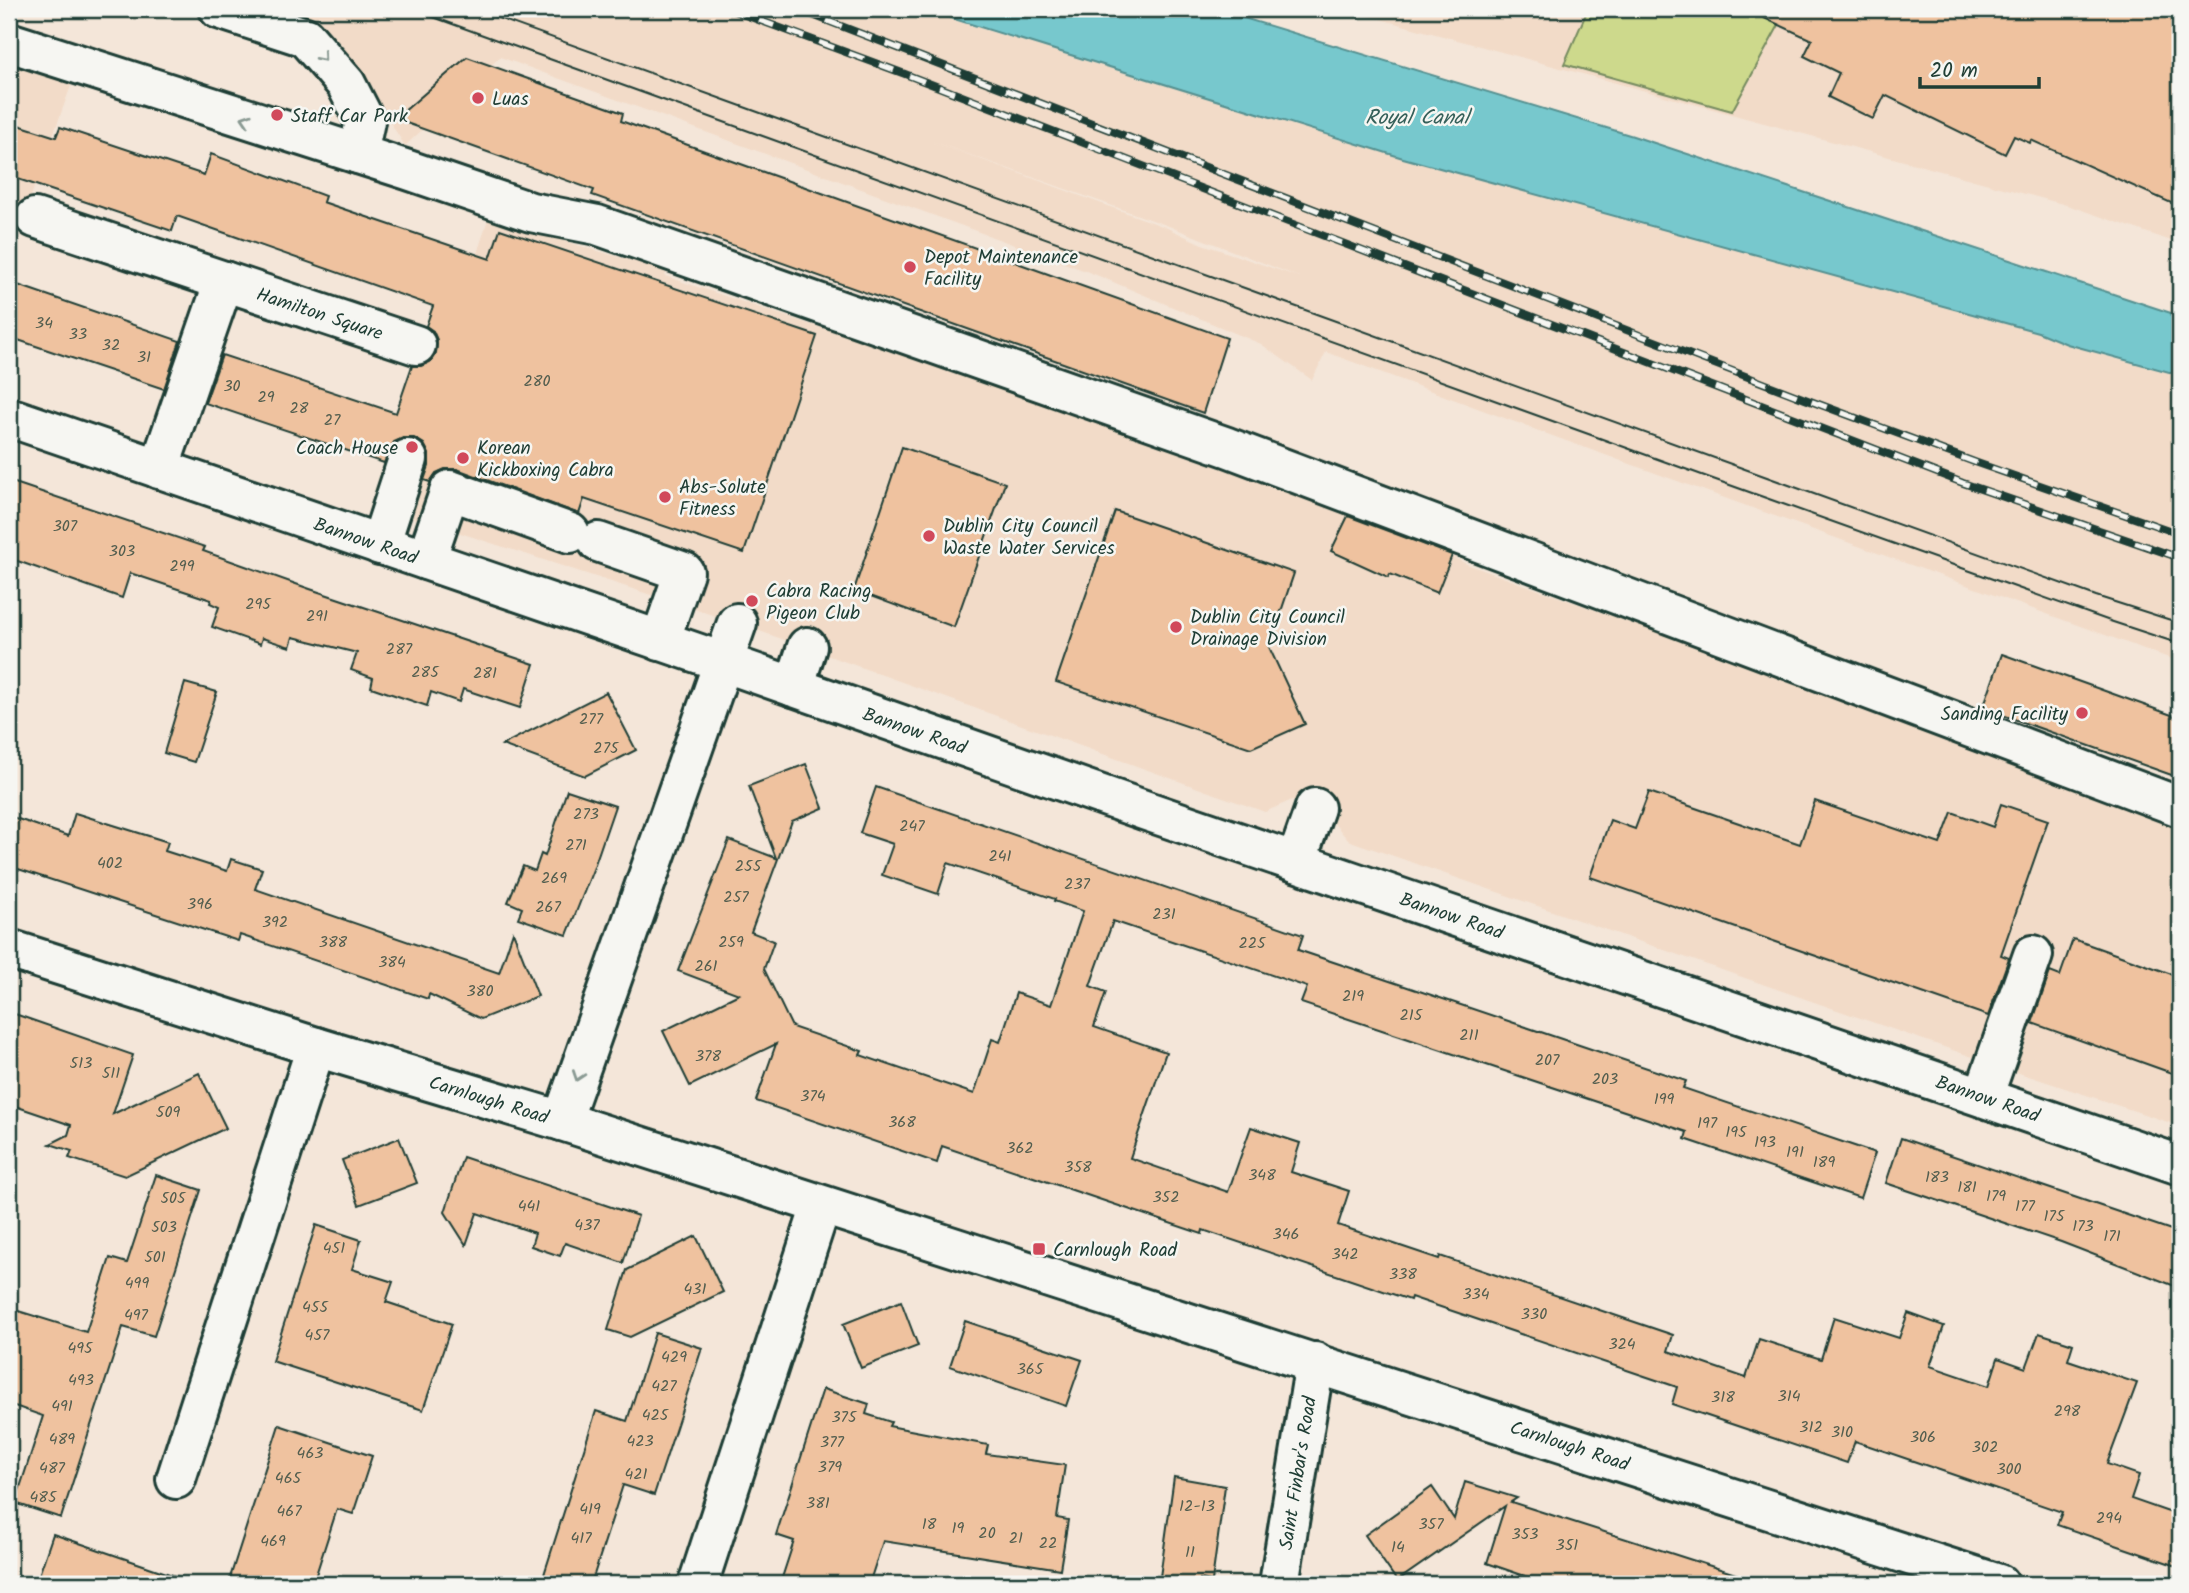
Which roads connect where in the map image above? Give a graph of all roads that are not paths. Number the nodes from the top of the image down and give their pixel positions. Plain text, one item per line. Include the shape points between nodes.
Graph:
1 (219, 9) edge
2 (9, 42) edge
3 (358, 155) junction
4 (35, 218) dead end
5 (224, 281) junction
6 (416, 345) dead end
7 (9, 417) edge
8 (408, 459) dead end
9 (159, 469) junction
10 (380, 545) junction
11 (426, 560) junction
12 (737, 622) dead end
13 (660, 640) junction
14 (807, 646) dead end
15 (723, 663) junction
16 (794, 687) junction
17 (2180, 807) edge
18 (1315, 808) dead end
19 (1296, 862) junction
20 (9, 949) edge
21 (2033, 956) dead end
22 (316, 1047) junction
23 (1983, 1097) junction
24 (562, 1121) junction
25 (2180, 1165) edge
26 (821, 1206) junction
27 (1315, 1362) junction
28 (176, 1479) dead end
29 (698, 1584) edge
30 (1279, 1584) edge
31 (1999, 1584) edge

1 -> 3 street via 305,37 346,84 365,121
3 -> 2 street
3 - 17 street via 531,212 597,225 1214,443
4 - 5 street, Hamilton Square
5 - 6 street, Hamilton Square
5 - 9 street
7 - 9 street, Bannow Road
8 - 10 street
9 - 10 street, Bannow Road
10 - 11 street, Bannow Road
11 - 13 street, Bannow Road
11 - 13 street via 450,490 684,572
12 - 15 street
13 - 15 street, Bannow Road
14 - 16 street
15 - 16 street, Bannow Road
15 -> 24 street
16 - 19 street, Bannow Road
18 - 19 street
19 - 23 street, Bannow Road
20 - 22 street, Carnlough Road
21 - 23 street
22 - 24 street, Carnlough Road
22 - 28 street
23 - 25 street, Bannow Road
24 - 26 street, Carnlough Road
26 - 27 street, Carnlough Road
26 - 29 street
27 - 30 street, Saint Finbar's Road
27 - 31 street, Carnlough Road

